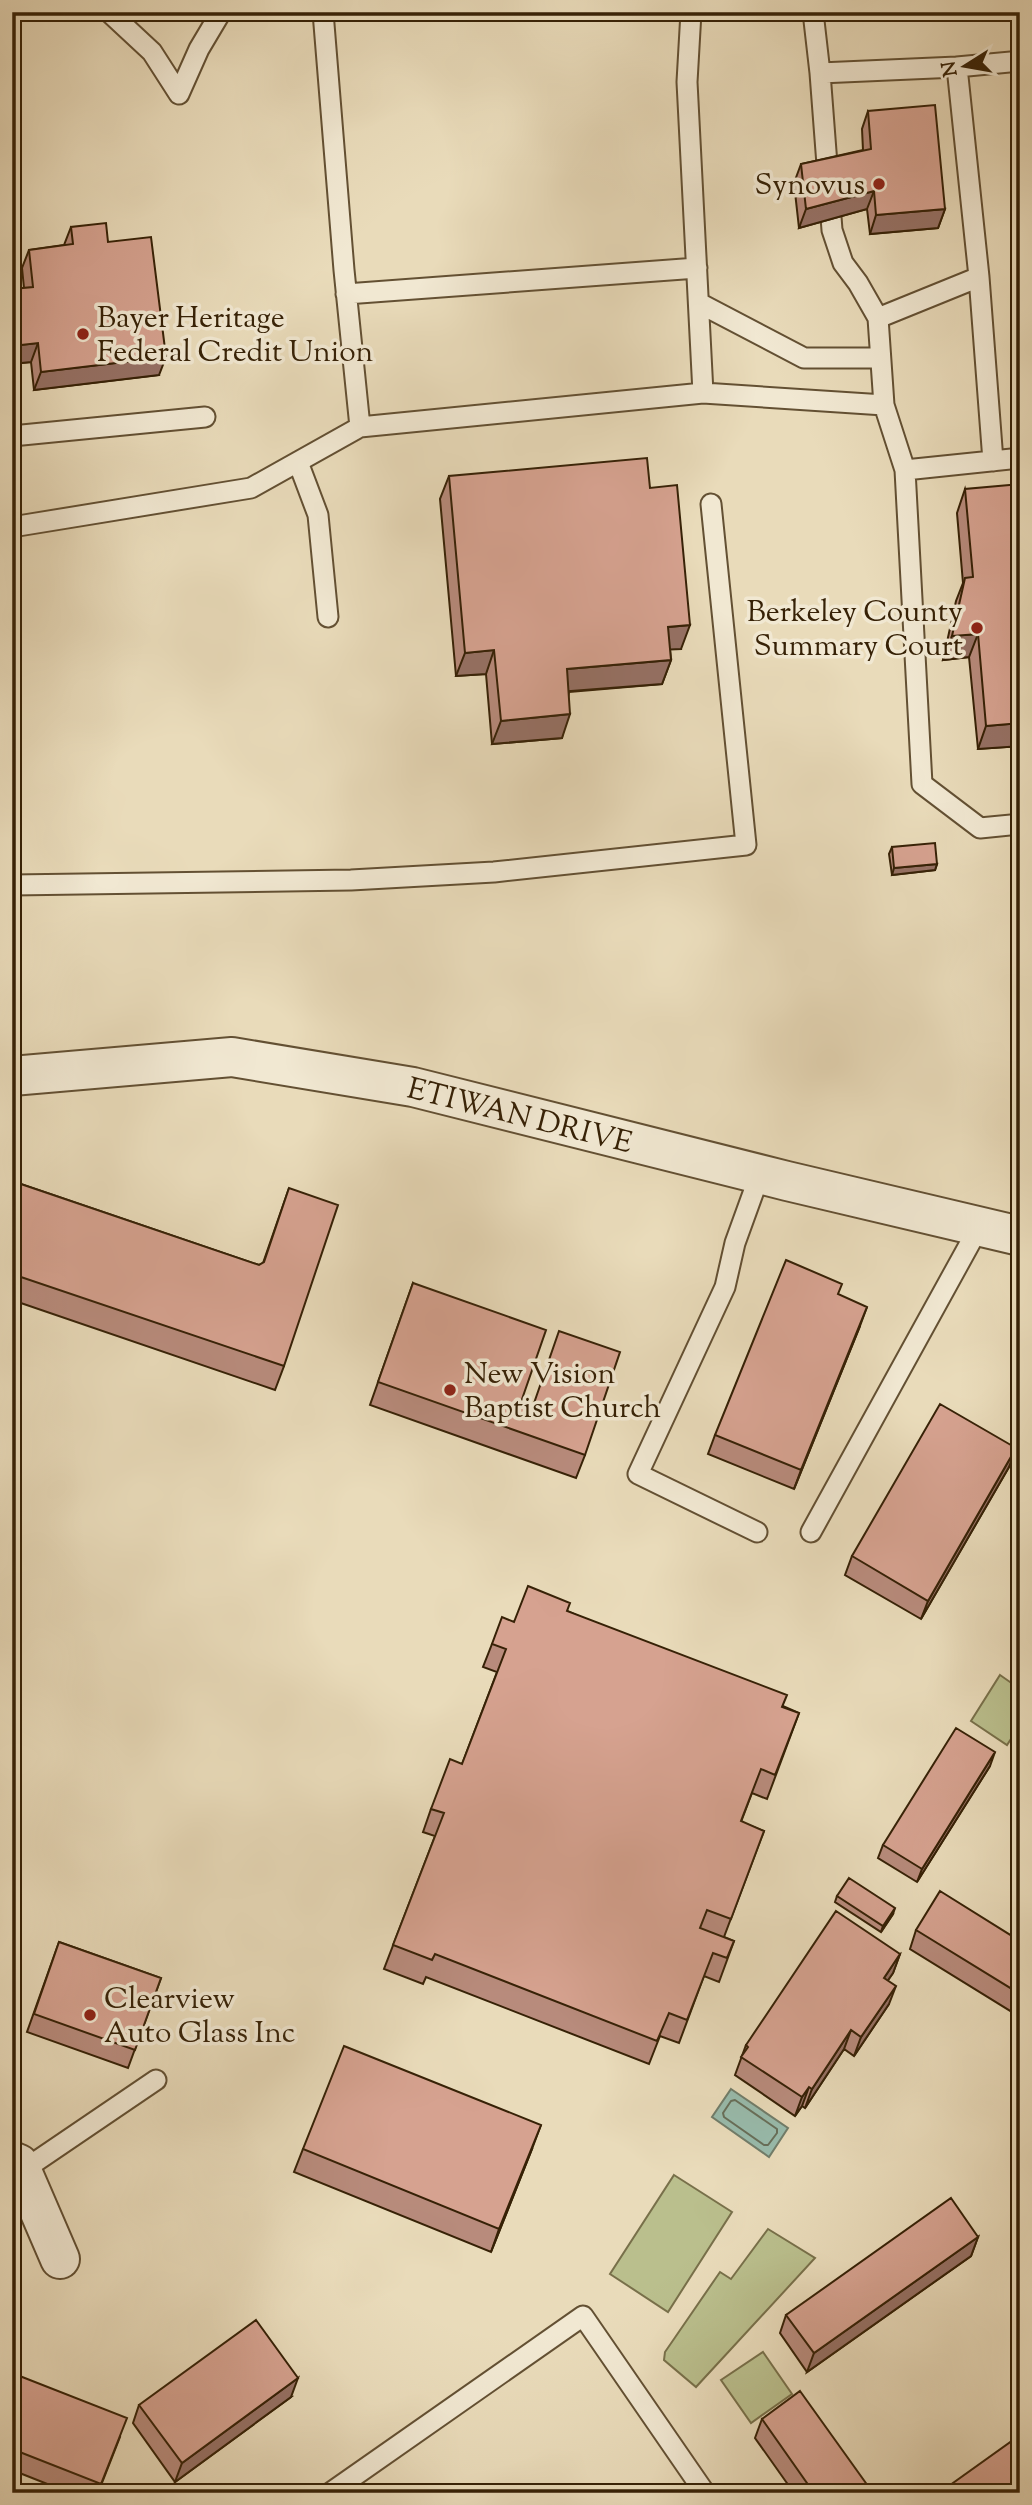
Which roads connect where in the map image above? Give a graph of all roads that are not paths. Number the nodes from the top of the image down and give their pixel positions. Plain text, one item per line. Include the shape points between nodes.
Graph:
1 (108, 12) edge
2 (221, 12) edge
3 (323, 12) edge
4 (691, 12) edge
5 (813, 12) edge
6 (1020, 61) edge
7 (957, 66) junction
8 (820, 73) junction
9 (697, 268) junction
10 (979, 277) junction
11 (346, 294) junction
12 (699, 303) junction
13 (878, 318) junction
14 (880, 358) junction
15 (703, 393) junction
16 (884, 405) junction
17 (205, 417) dead end
18 (360, 427) junction
19 (12, 436) edge
20 (1020, 458) edge
21 (993, 461) junction
22 (298, 462) junction
23 (905, 470) junction
24 (712, 504) dead end
25 (12, 527) edge
26 (328, 617) dead end
27 (1020, 824) edge
28 (12, 885) edge
29 (12, 1076) edge
30 (760, 1174) junction
31 (979, 1227) junction
32 (1020, 1236) edge
33 (757, 1532) dead end
34 (811, 1532) dead end
35 (156, 2080) dead end
36 (17, 2166) edge
37 (60, 2259) dead end
38 (330, 2493) edge
39 (705, 2493) edge

1 - 2 lane via 152,52 179,94
3 - 11 lane
4 - 9 lane via 687,82
5 - 8 lane
6 - 7 lane
7 - 8 lane
7 - 10 lane
8 - 13 lane via 832,230 843,263
9 - 11 lane
9 - 12 lane
10 - 13 lane
10 - 21 lane
11 - 18 lane
12 - 14 lane via 804,358
12 - 15 lane
13 - 14 lane
14 - 16 lane
15 - 16 lane
15 - 18 lane
16 - 23 lane
17 - 19 lane
18 - 22 lane
20 - 21 lane
21 - 23 lane
22 - 25 lane via 251,488
22 - 26 lane via 318,515
23 - 27 lane via 922,784 980,828
24 - 28 lane via 746,845 494,872 343,881
29 - 30 street, ETIWAN DRIVE via 232,1057 413,1087
30 - 31 street, ETIWAN DRIVE
30 - 33 lane via 734,1243 725,1287 638,1474
31 - 32 street, ETIWAN DRIVE
31 - 34 lane
35 - 36 lane
36 - 37 street
38 - 39 lane via 583,2316

